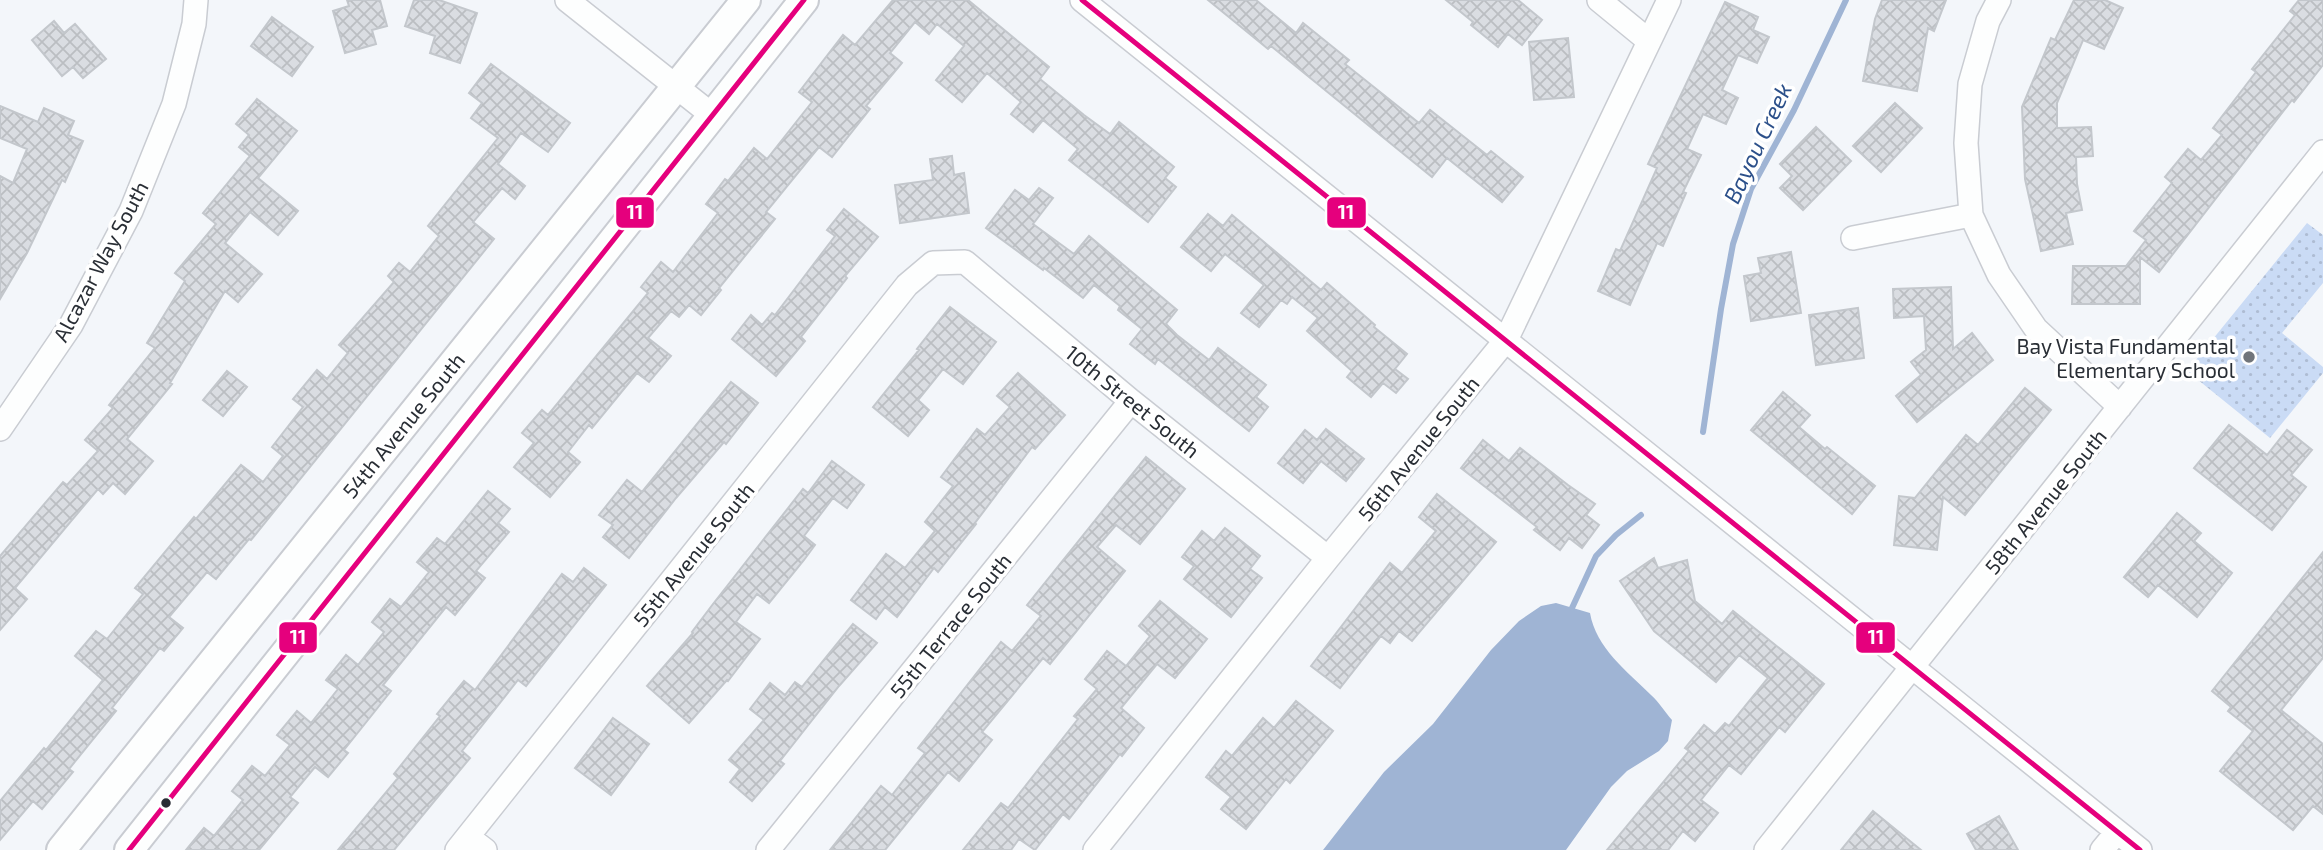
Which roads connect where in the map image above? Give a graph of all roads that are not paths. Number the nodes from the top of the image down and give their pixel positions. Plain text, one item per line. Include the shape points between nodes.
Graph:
1 (196, 0) edge
2 (567, 0) edge
3 (746, 0) edge
4 (804, 0) edge
5 (1082, 0) edge
6 (1599, 0) edge
7 (1669, 0) edge
8 (1999, 0) edge
9 (1649, 41) junction
10 (676, 86) junction
11 (712, 116) junction
12 (2323, 152) edge
13 (1971, 215) junction
14 (1853, 238) dead end
15 (933, 263) joint
16 (1506, 340) junction
17 (1131, 401) junction
18 (2120, 407) junction
19 (0, 429) edge
20 (1328, 558) junction
21 (1913, 667) junction
22 (2117, 832) junction
23 (470, 845) edge
24 (69, 847) edge
25 (129, 850) edge
26 (768, 850) edge
27 (1095, 850) edge
28 (1766, 850) edge
29 (2102, 850) edge
30 (2140, 850) edge

1 - 19 street, Alcazar Way South via 174,104 131,211 71,325
2 - 10 street
3 - 10 main road, 54th Avenue South
4 - 11 main road
5 - 16 street
6 - 9 street
7 - 9 street, 56th Avenue South
8 - 13 street via 1988,21 1970,84 1966,143
9 - 16 street, 56th Avenue South
10 - 11 street
10 - 24 main road, 54th Avenue South
11 - 25 main road
12 - 18 street, 58th Avenue South
13 - 14 street
13 - 18 street via 1998,275 2036,329
15 - 17 street, 10th Street South via 965,262
15 - 23 street, 55th Avenue South via 907,285
16 - 20 street, 56th Avenue South
16 - 21 street
17 - 20 street, 10th Street South
17 - 26 street, 55th Terrace South
18 - 21 street, 58th Avenue South
20 - 27 street, 56th Avenue South
21 - 22 street
21 - 28 street, 58th Avenue South
22 - 29 street
22 - 30 street

